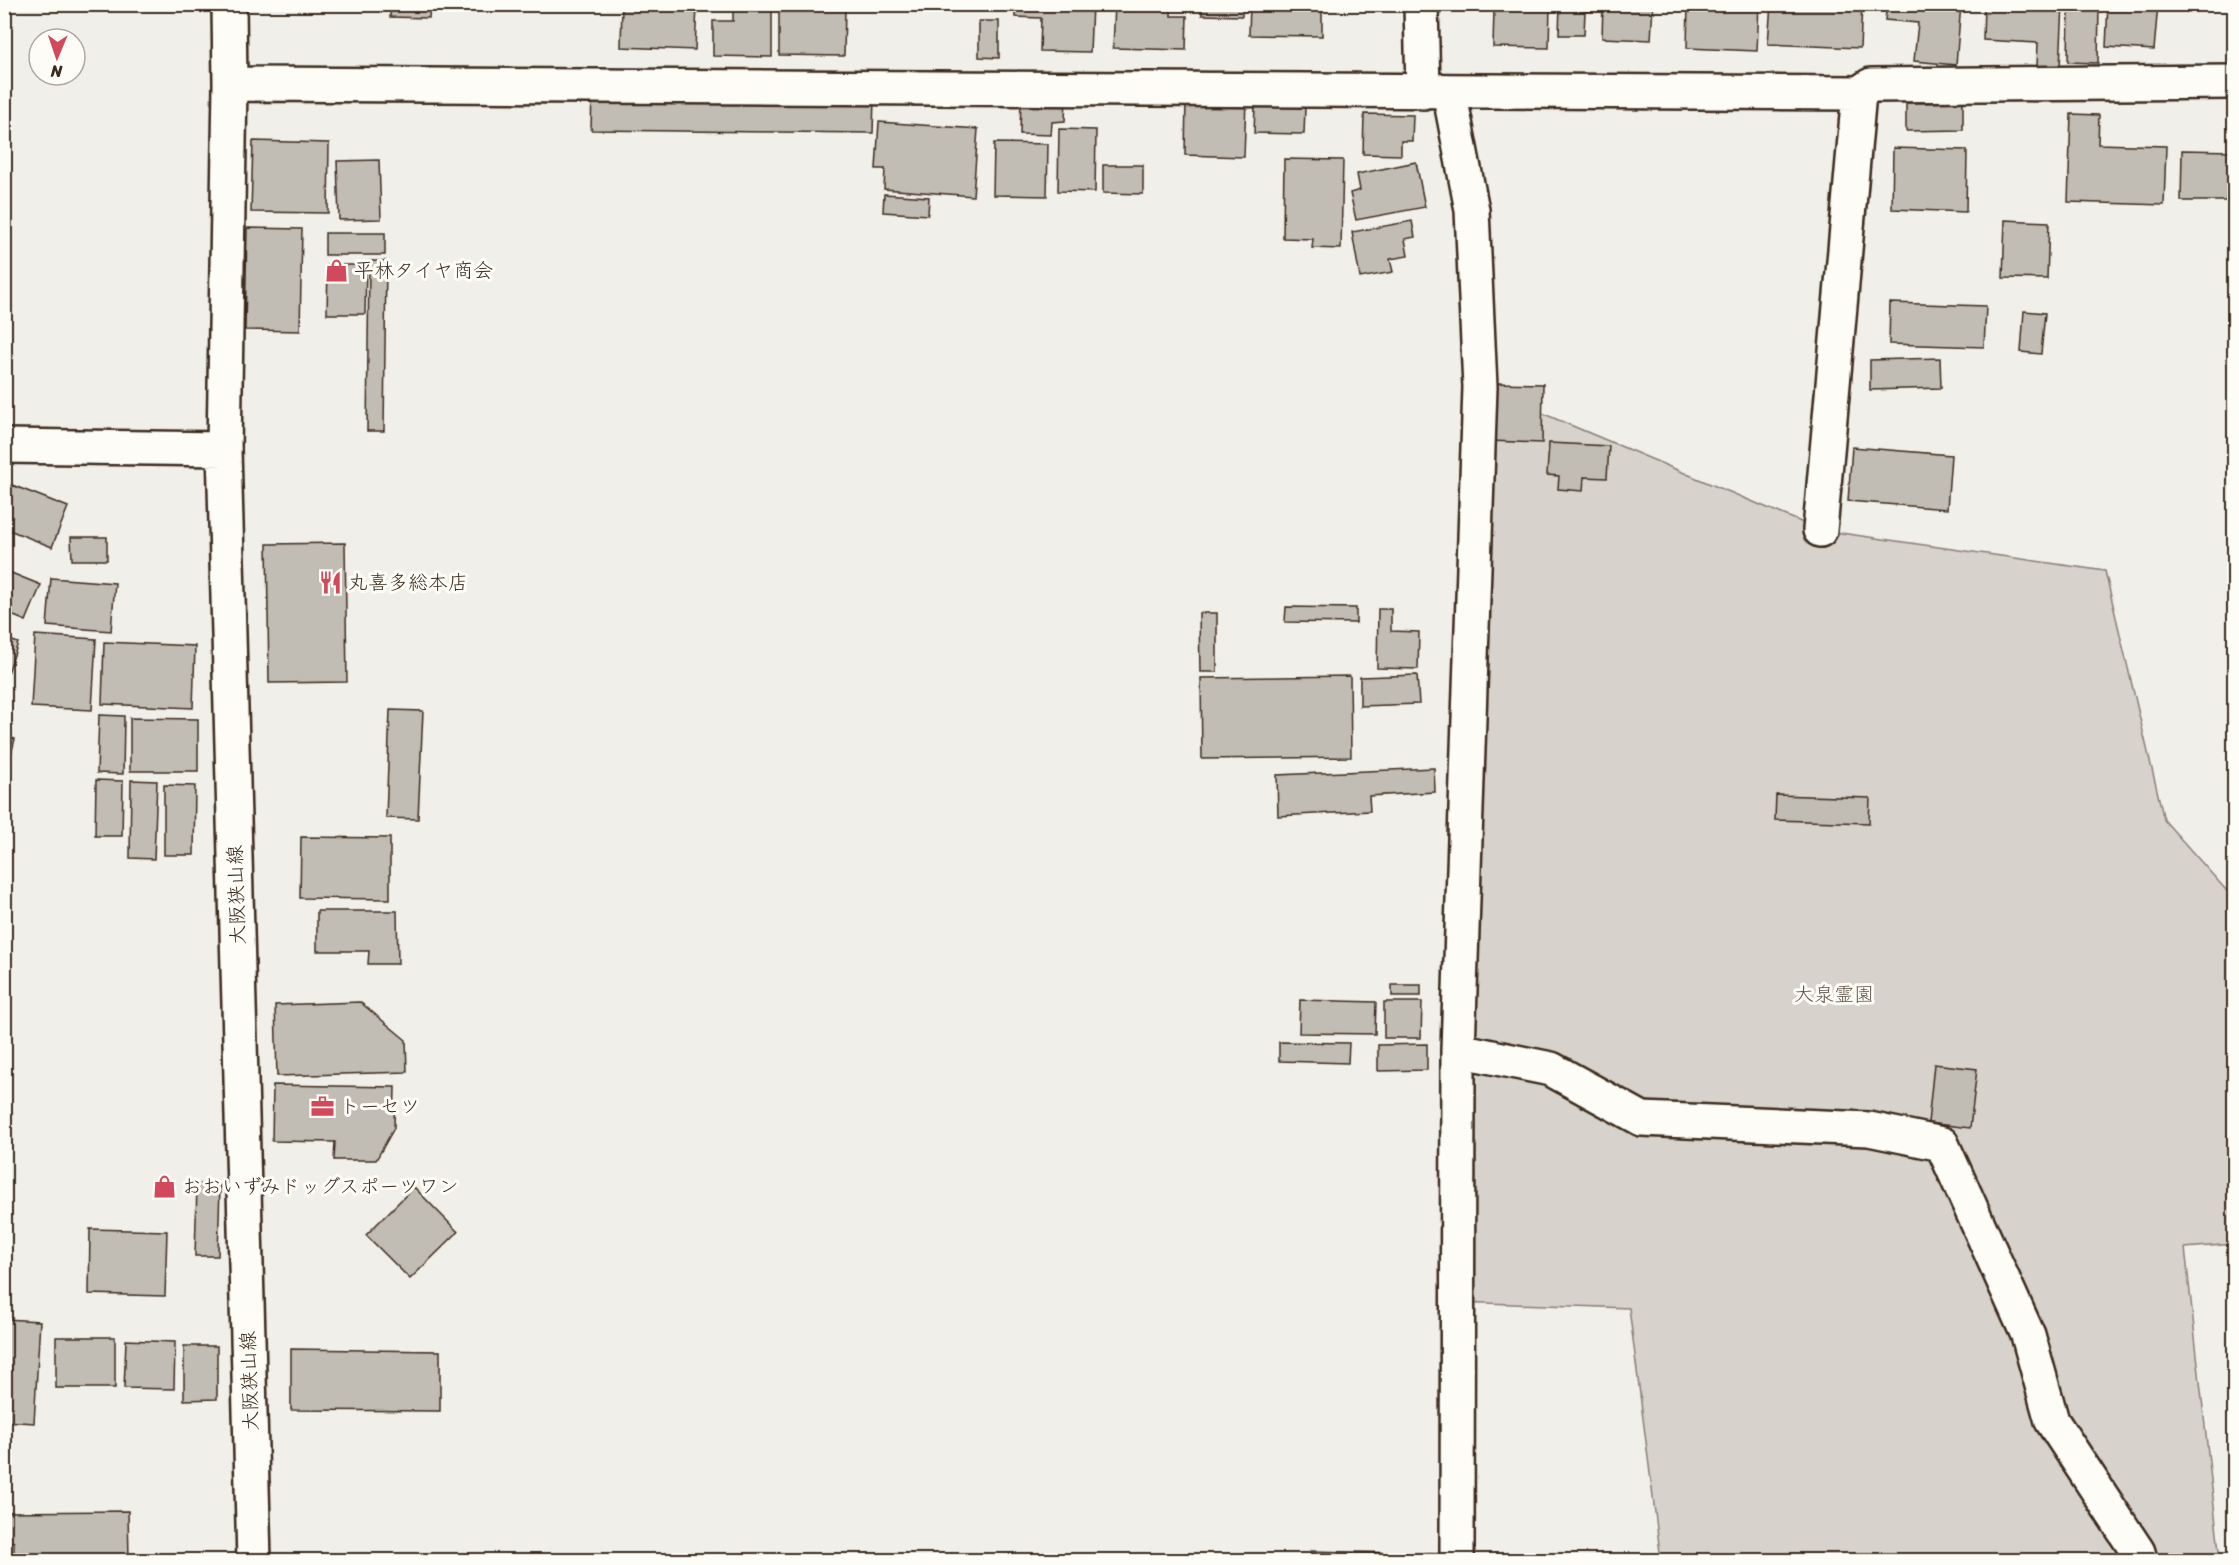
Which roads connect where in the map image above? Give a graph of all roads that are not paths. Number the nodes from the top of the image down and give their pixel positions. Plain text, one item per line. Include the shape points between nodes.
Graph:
1 (229, 4) edge
2 (1421, 4) edge
3 (2235, 82) edge
4 (230, 84) junction
5 (1436, 91) junction
6 (1859, 93) junction
7 (4, 446) edge
8 (224, 449) junction
9 (1820, 530) dead end
10 (1458, 1050) junction
11 (254, 1560) edge
12 (1457, 1560) edge
13 (2140, 1560) edge

1 - 4 street, 大阪狭山線
2 - 5 street
3 - 6 street via 1871,85
4 - 5 street
4 - 8 street, 大阪狭山線
5 - 6 street
5 - 10 street via 1472,210 1480,387
6 - 9 street
7 - 8 street
8 - 11 street, 大阪狭山線
10 - 12 street
10 - 13 street via 1551,1069 1642,1119 1869,1129 1942,1144 2028,1335 2052,1421

